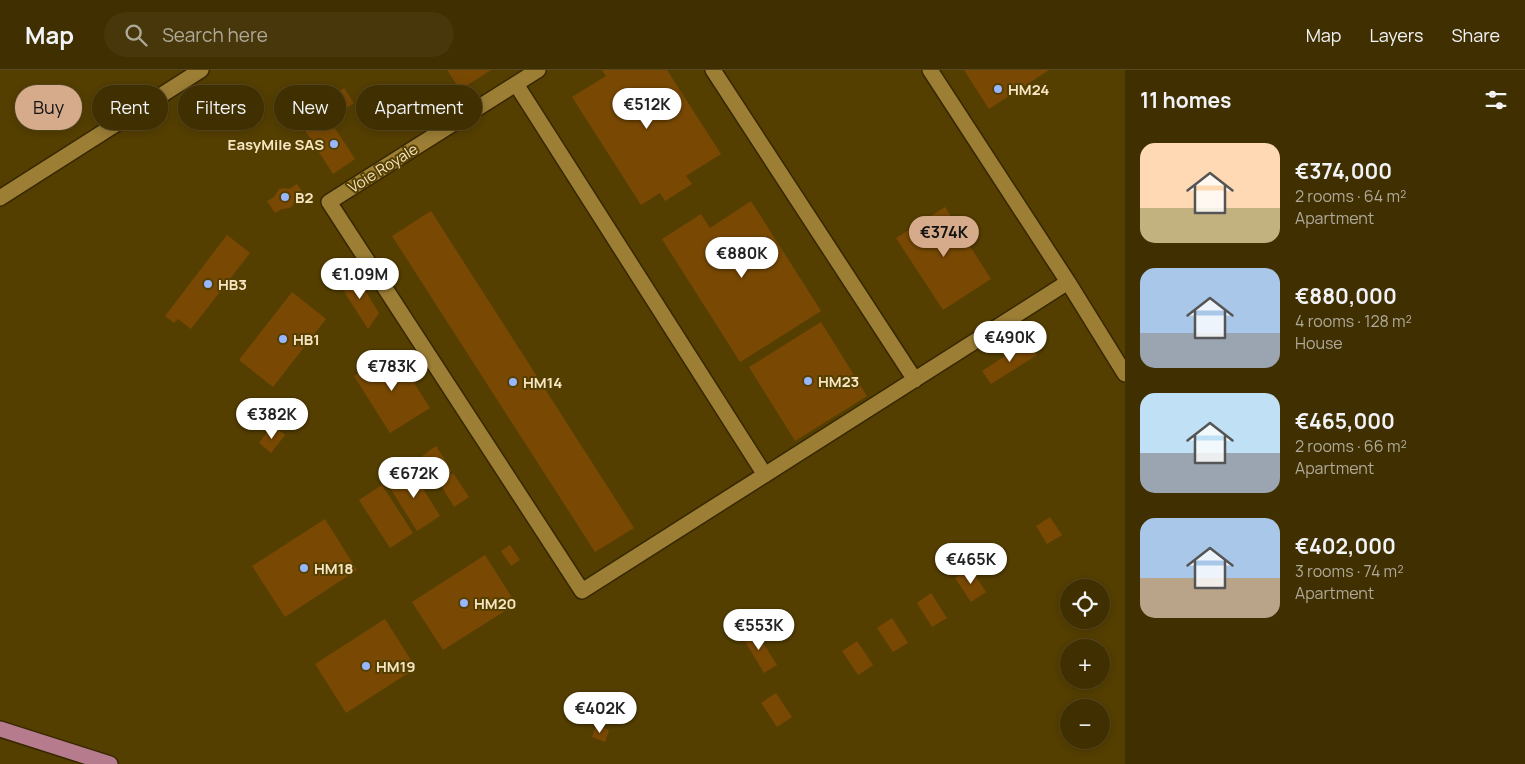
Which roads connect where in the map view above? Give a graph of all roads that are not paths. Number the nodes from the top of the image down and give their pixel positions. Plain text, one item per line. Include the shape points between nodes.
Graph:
1 (202, 70) edge
2 (538, 70) edge
3 (713, 70) edge
4 (930, 70) edge
5 (516, 84) junction
6 (440, 131) joint
7 (0, 198) edge
8 (1068, 282) junction
9 (1125, 374) edge
10 (915, 380) junction
11 (765, 475) junction
12 (0, 729) edge
13 (110, 764) edge

1 - 7 lane
2 - 5 lane, Voie Royale
3 - 10 lane
4 - 8 lane
5 - 6 lane, Voie Royale
5 - 11 lane
6 - 11 lane, Voie Royale via 329,202 582,591
8 - 9 lane
8 - 10 lane
10 - 11 lane
12 - 13 main road

